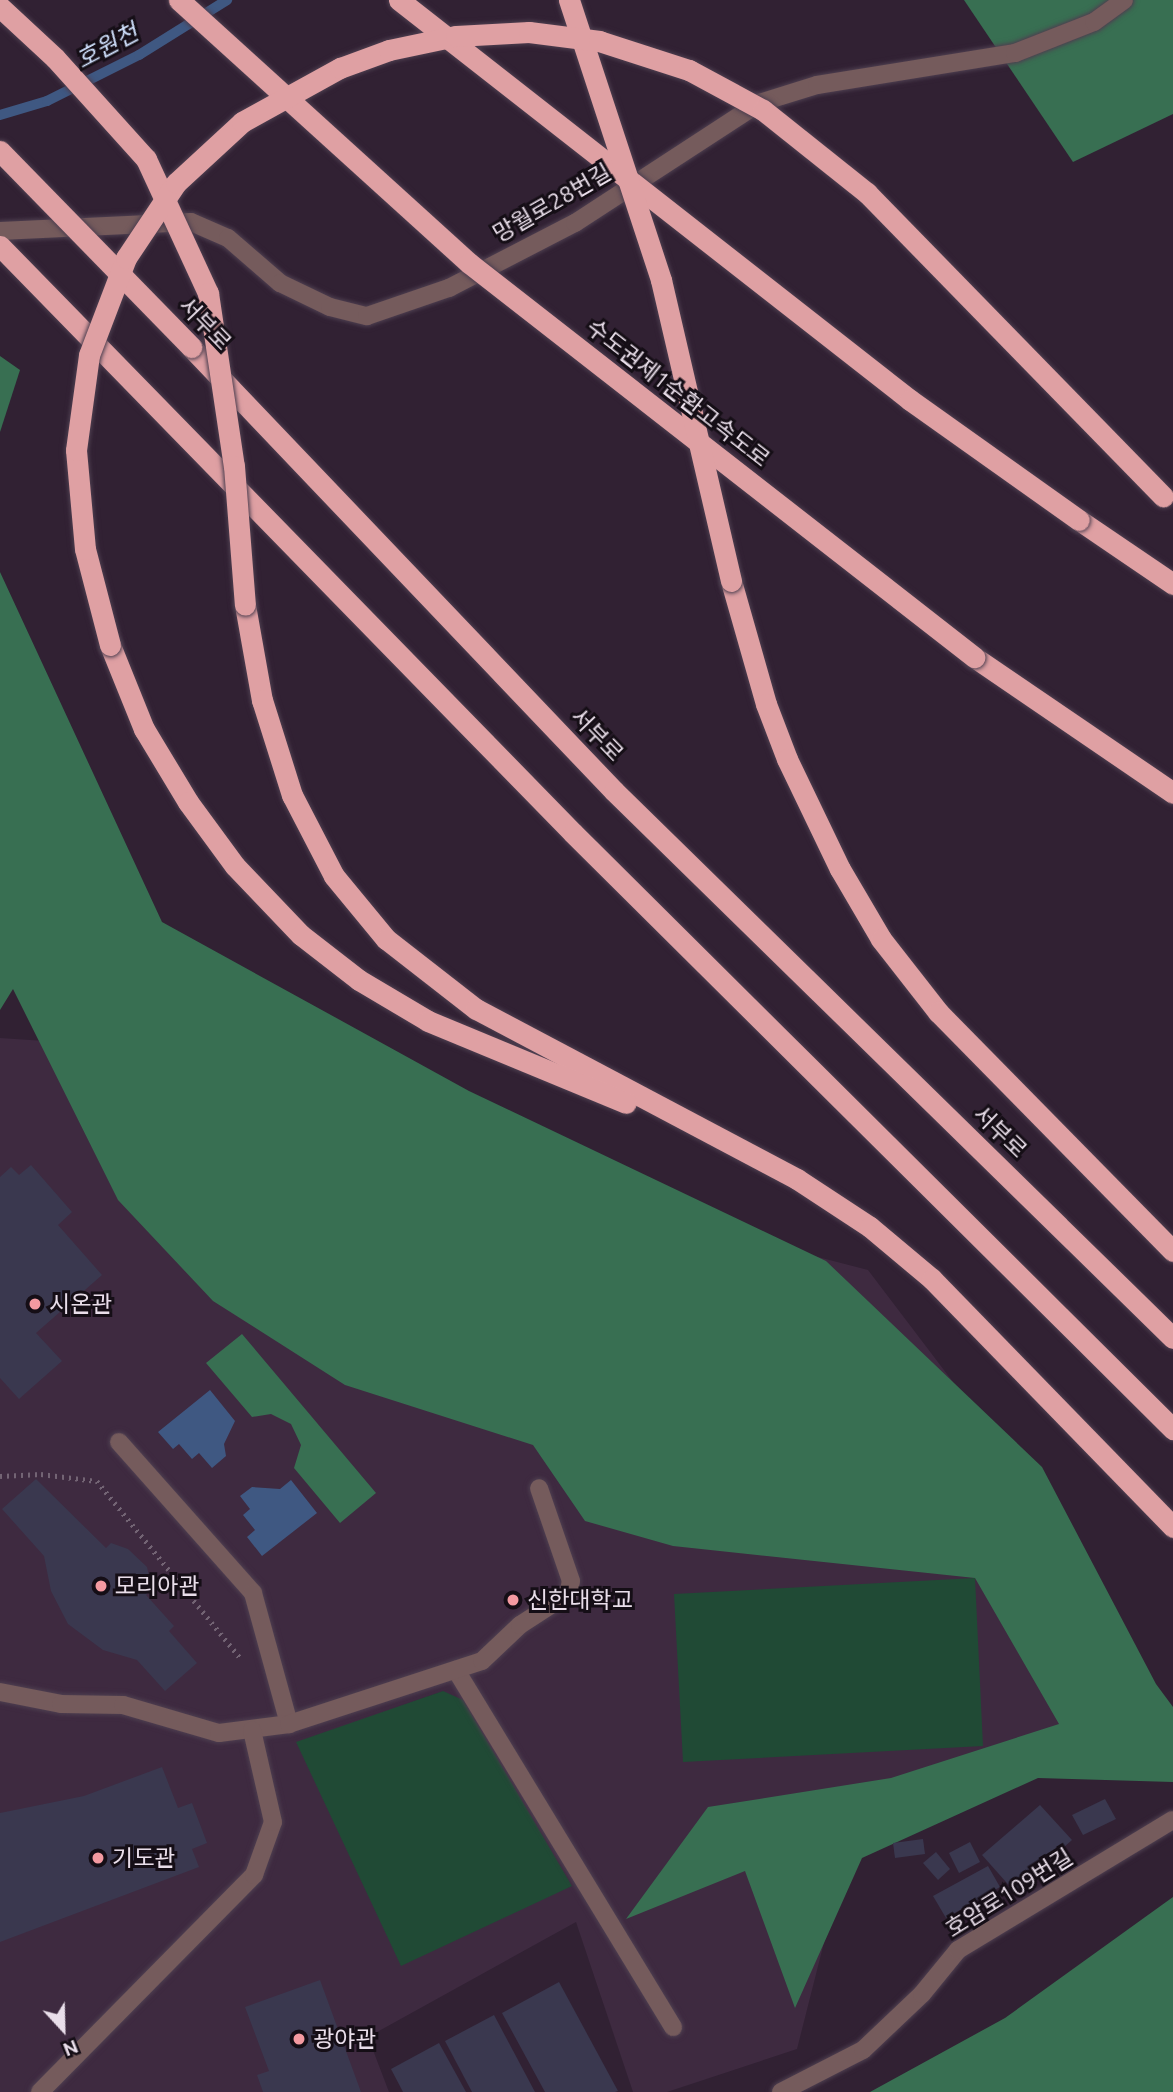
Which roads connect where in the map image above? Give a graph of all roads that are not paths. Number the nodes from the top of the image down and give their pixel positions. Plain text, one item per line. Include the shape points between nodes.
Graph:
1 (179, 0) edge
2 (399, 0) edge
3 (569, 0) edge
4 (1124, 0) edge
5 (0, 7) edge
6 (0, 150) edge
7 (0, 231) edge
8 (0, 246) edge
9 (1168, 501) edge
10 (1173, 584) edge
11 (1173, 793) edge
12 (708, 1135) junction
13 (1173, 1251) edge
14 (1173, 1338) edge
15 (1173, 1430) edge
16 (119, 1442) dead end
17 (539, 1488) dead end
18 (1173, 1527) edge
19 (456, 1670) junction
20 (0, 1692) edge
21 (289, 1724) junction
22 (252, 1730) junction
23 (1173, 1820) edge
24 (673, 2027) dead end
25 (40, 2092) edge
26 (780, 2092) edge

1 - 11 highway, 수도권제1순환고속도로, bridge via 469,263 974,657
2 - 10 highway, bridge via 899,391
3 - 13 highway, bridge via 662,280 731,581 766,704 840,869 881,939 938,1012
4 - 7 street, 망월로28번길 via 1094,22 1015,53 817,85 759,103 575,223 449,288 368,316 330,307 281,283 228,237 191,222
5 - 12 highway, bridge via 55,58 146,159 208,293 234,466 245,605 262,700 292,795 334,876 368,919 416,966 476,1009
6 - 14 highway, 서부로, bridge via 614,791
8 - 15 highway via 573,833
9 - 12 highway, bridge via 867,193 762,110 689,70 599,41 529,32 456,36 389,50 340,68 242,122 176,183 126,258 89,355 76,450 85,549 110,645 144,729 188,802 249,883 301,935 359,980 439,1026
12 - 18 highway via 797,1179 870,1227 922,1270
16 - 21 street via 253,1593
17 - 19 street via 571,1581 568,1594 520,1625 482,1661
19 - 21 street
19 - 24 street
20 - 22 street via 61,1704 123,1705 219,1733
21 - 22 street
22 - 25 street via 273,1822 254,1875
23 - 26 street, 호암로109번길 via 958,1951 922,1994 863,2050

